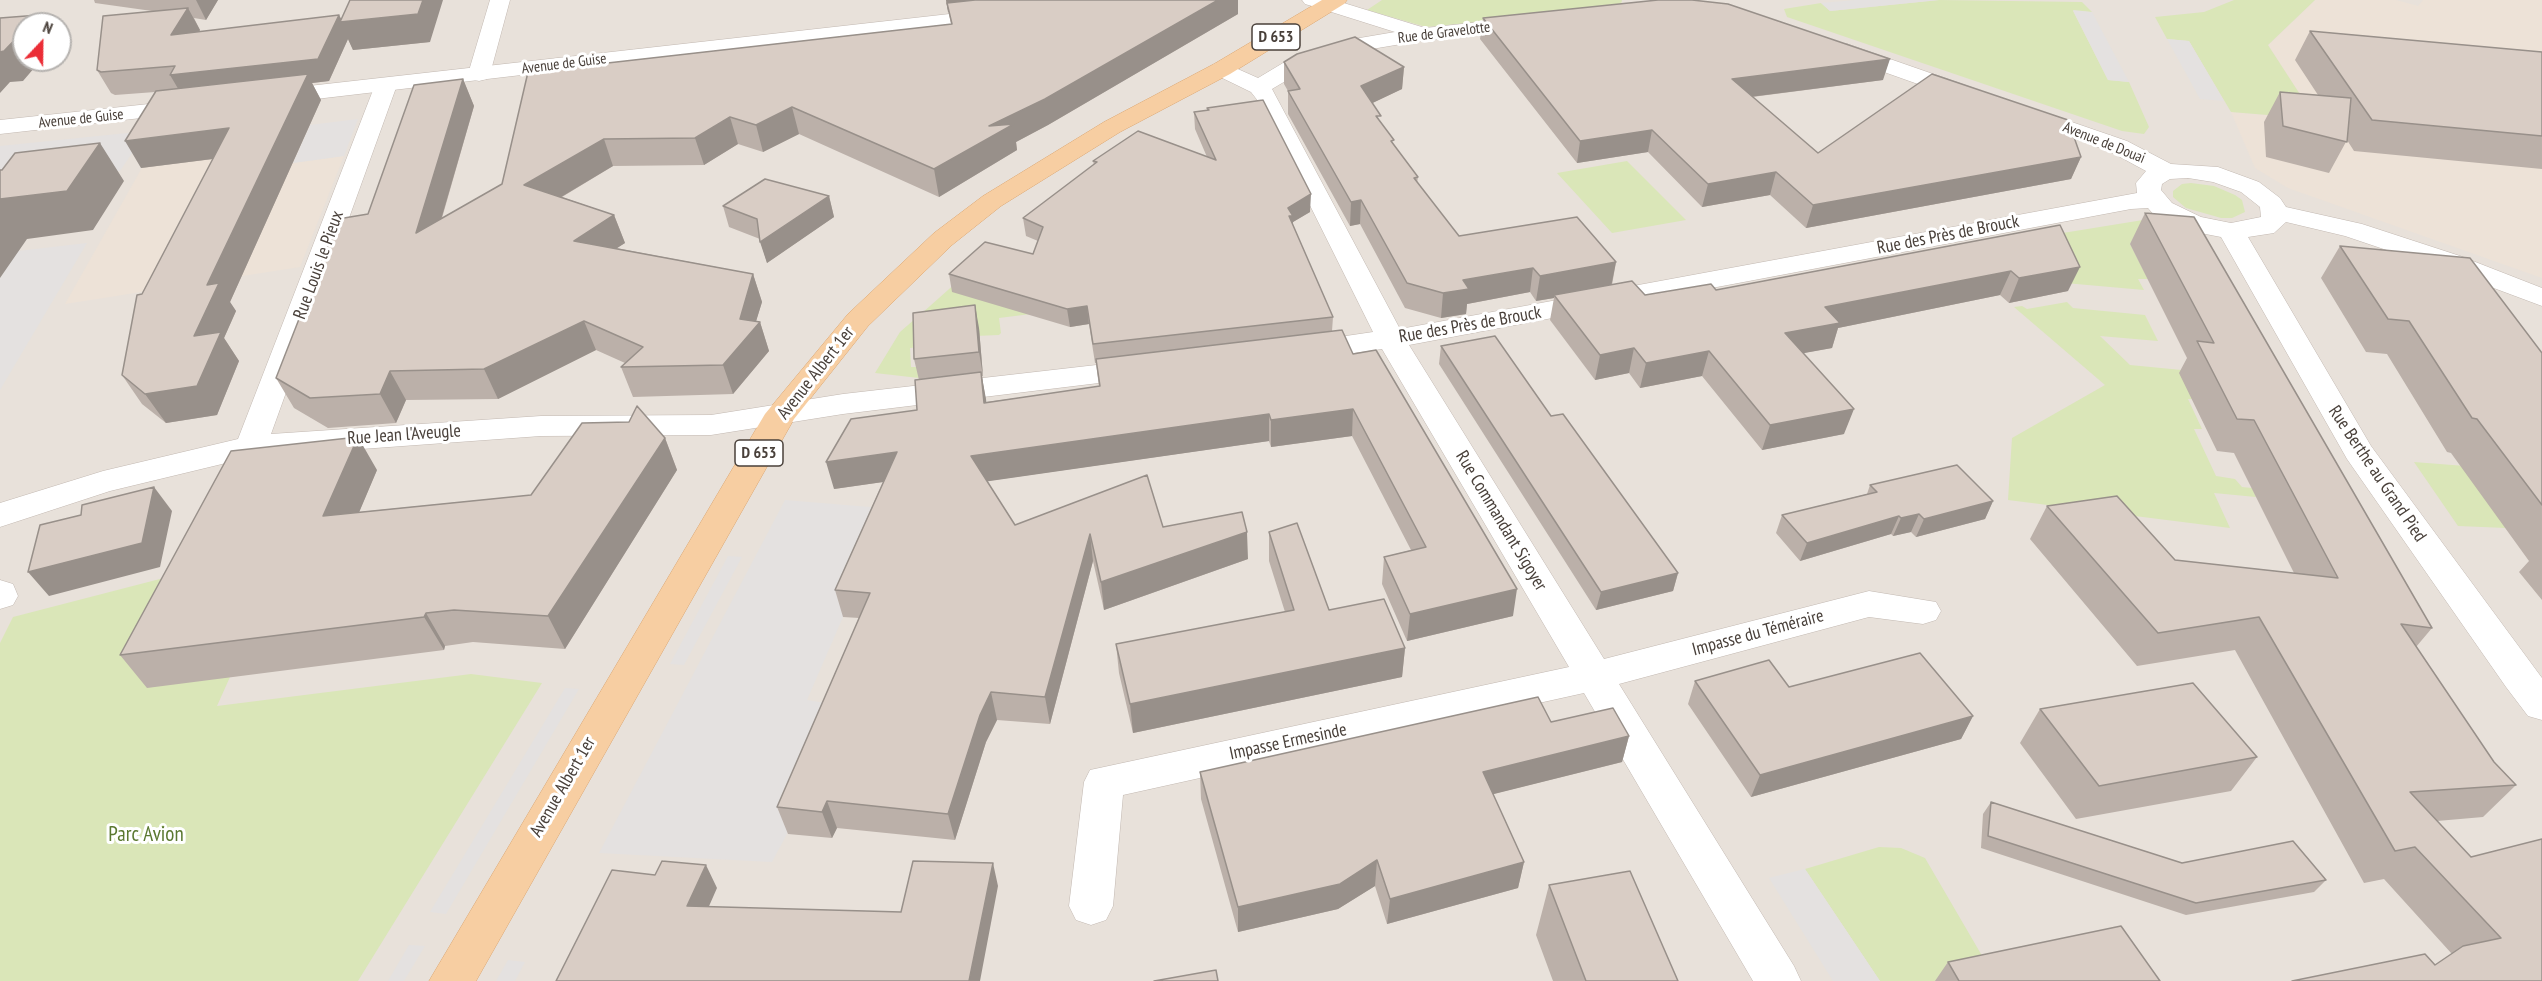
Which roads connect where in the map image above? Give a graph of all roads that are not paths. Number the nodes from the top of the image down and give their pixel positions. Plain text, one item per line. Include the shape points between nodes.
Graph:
1 (500, 0) edge
2 (1326, 2) edge
3 (1016, 13) edge
4 (1548, 21) edge
5 (1425, 34) junction
6 (1827, 44) edge
7 (1222, 69) junction
8 (478, 74) junction
9 (386, 85) junction
10 (1259, 87) junction
11 (255, 99) edge
12 (1983, 99) edge
13 (208, 104) edge
14 (2006, 107) edge
15 (0, 128) edge
16 (2167, 172) junction
17 (2153, 200) junction
18 (2275, 212) junction
19 (2231, 231) junction
20 (2542, 298) edge
21 (1391, 339) junction
22 (1279, 354) edge
23 (1169, 366) edge
24 (781, 414) junction
25 (251, 446) junction
26 (0, 515) edge
27 (1923, 611) dead end
28 (1594, 676) junction
29 (2542, 705) edge
30 (1091, 906) dead end
31 (453, 981) edge
32 (1778, 981) edge

1 - 8 street
2 - 5 street
2 - 7 main road, Avenue Albert 1er / D 653
3 - 8 street, Avenue de Guise
4 - 5 street, Rue de Gravelotte
5 - 10 street, Rue de Gravelotte via 1350,45 1296,65
6 - 12 street
7 - 10 street
7 - 24 main road, Avenue Albert 1er / D 653 via 1112,127 992,201 950,232 858,320
8 - 9 street, Avenue de Guise
9 - 11 street, Avenue de Guise
9 - 25 street, Rue Louis le Pieux
10 - 21 street, Rue Commandant Sigoyer
13 - 15 street, Avenue de Guise
14 - 16 street, Avenue de Douai via 2118,146
16 - 17 street via 2149,183
16 - 18 street via 2201,172 2235,180 2262,195
17 - 19 street via 2177,217
17 - 21 street, Rue des Près de Brouck
18 - 19 street via 2274,220 2265,227
18 - 20 street via 2353,230
19 - 29 street, Rue Berthe au Grand Pied via 2358,452
21 - 22 street, Rue des Près de Brouck
21 - 28 street, Rue Commandant Sigoyer
23 - 24 street
24 - 25 street, Rue Jean l'Aveugle via 711,425 541,426
24 - 31 main road, Avenue Albert 1er / D 653
25 - 26 street, Rue Jean l'Aveugle via 103,482
27 - 28 street, Impasse du Téméraire via 1869,604
28 - 30 street, Impasse Ermesinde via 1104,782
28 - 32 street, Rue Commandant Sigoyer

